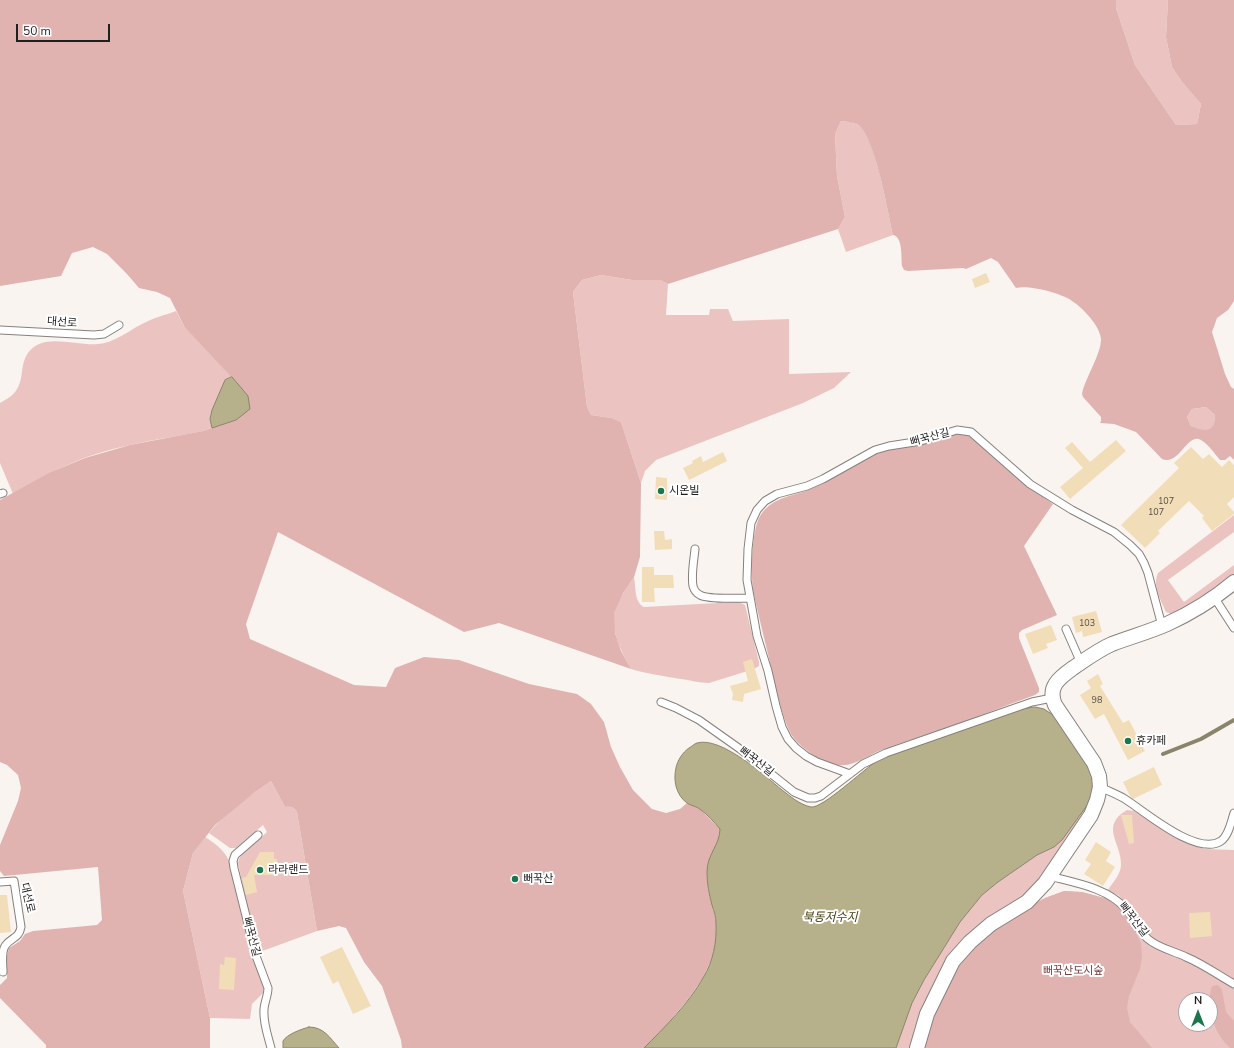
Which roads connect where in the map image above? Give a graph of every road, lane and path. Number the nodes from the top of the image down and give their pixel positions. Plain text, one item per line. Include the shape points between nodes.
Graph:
1 (119, 326) dead end
2 (0, 330) edge
3 (695, 548) dead end
4 (1234, 582) edge
5 (1214, 597) junction
6 (749, 598) junction
7 (1162, 626) junction
8 (1234, 628) edge
9 (1066, 629) dead end
10 (1081, 663) junction
11 (1052, 698) junction
12 (660, 702) dead end
13 (850, 774) junction
14 (1100, 787) junction
15 (1234, 814) edge
16 (258, 835) dead end
17 (1049, 876) junction
18 (0, 882) edge
19 (3, 972) dead end
20 (1234, 984) edge
21 (271, 1048) edge
22 (917, 1048) edge

1 - 2 lane, 대선로 via 94,336
3 - 6 lane via 693,579 696,592 708,597
4 - 5 street
5 - 7 street
5 - 8 lane
6 - 7 lane, 뻐꾹산길 via 747,580 751,523 765,501 823,479 875,450 964,430 971,432 1015,472 1043,492 1114,532 1130,545 1144,563
6 - 13 lane, 뻐꾹산길 via 776,706 788,739 806,756
7 - 10 street via 1111,645
9 - 10 lane
10 - 11 street via 1058,680 1052,691
11 - 13 lane, 뻐꾹산길 via 1032,702 886,753 873,758
11 - 14 street via 1094,763
12 - 13 lane, 뻐꾹산길 via 700,720 801,796 821,796
14 - 15 lane via 1125,799 1175,833 1203,844 1212,844 1224,838
14 - 17 street via 1098,800 1091,815
16 - 21 lane, 뻐꾹산길 via 235,855 233,861 256,956 268,988 264,1011
17 - 20 lane, 뻐꾹산길 via 1088,886 1118,900 1148,939 1197,962
17 - 22 street via 1027,902 991,924 970,942 954,961 927,1014
18 - 19 lane, 대선로 via 14,881 21,926 17,937 3,950

